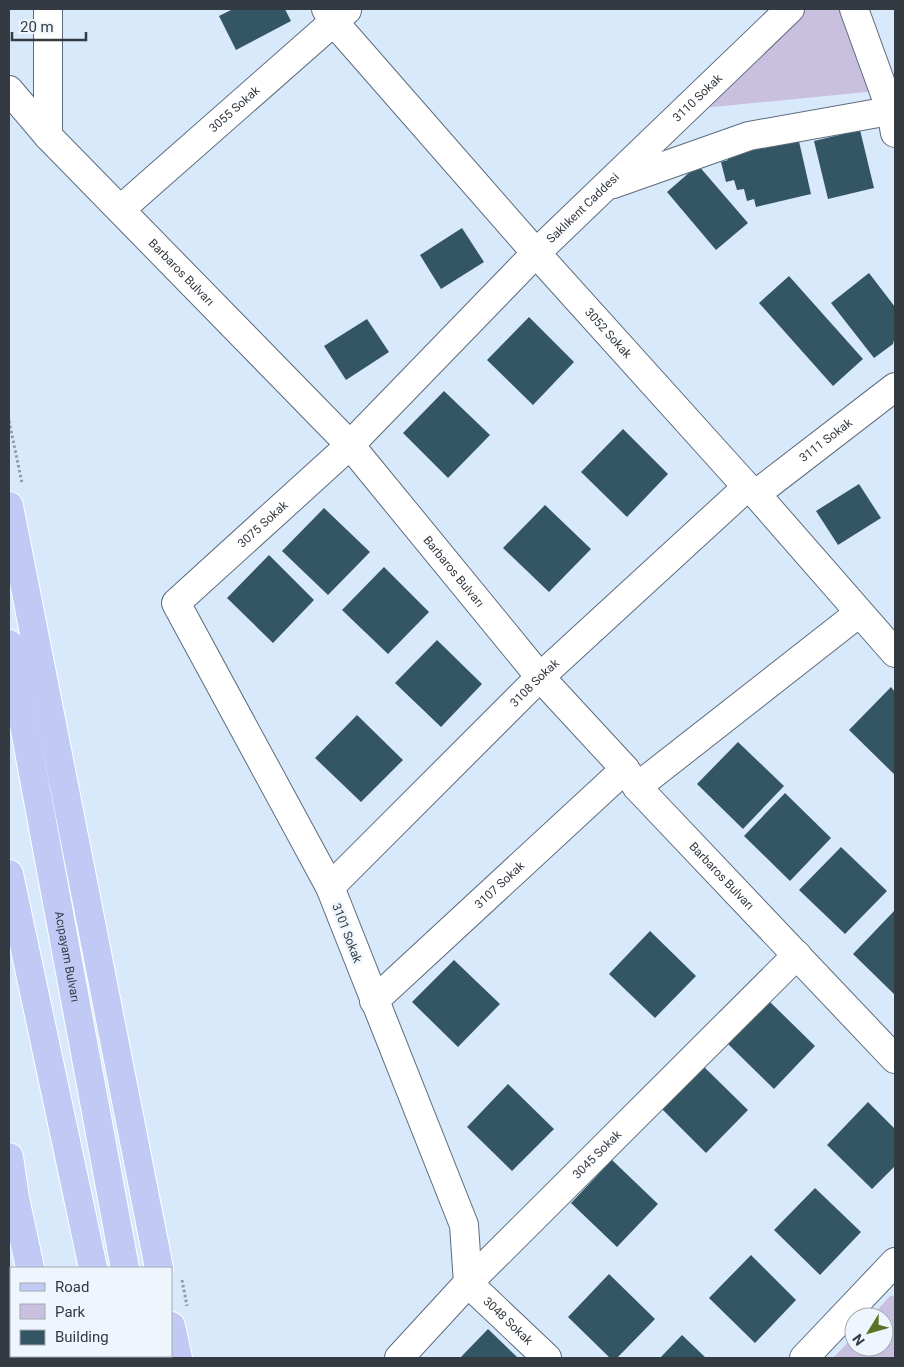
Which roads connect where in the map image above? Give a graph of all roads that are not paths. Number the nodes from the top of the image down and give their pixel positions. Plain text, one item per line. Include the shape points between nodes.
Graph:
1 (48, 9) edge
2 (790, 9) edge
3 (854, 9) edge
4 (335, 13) edge
5 (9, 90) edge
6 (894, 118) edge
7 (9, 122) edge
8 (48, 136) junction
9 (604, 187) junction
10 (121, 209) junction
11 (536, 253) junction
12 (895, 387) edge
13 (350, 444) junction
14 (752, 491) junction
15 (9, 506) edge
16 (176, 603) joint
17 (859, 613) junction
18 (9, 644) edge
19 (895, 653) edge
20 (540, 678) junction
21 (631, 778) junction
22 (9, 874) edge
23 (330, 887) junction
24 (797, 955) junction
25 (374, 1001) junction
26 (895, 1058) edge
27 (9, 1157) edge
28 (30, 1267) edge
29 (93, 1267) edge
30 (125, 1267) edge
31 (159, 1267) edge
32 (892, 1272) edge
33 (468, 1283) junction
34 (172, 1331) edge
35 (178, 1358) edge
36 (400, 1358) edge
37 (547, 1358) edge
38 (804, 1358) edge

1 - 8 street
2 - 9 street, 3110 Sokak
3 - 6 street
4 - 10 street, 3055 Sokak
4 - 11 street, 3052 Sokak
5 - 8 street, Barbaros Bulvarı
6 - 9 street, Saklıkent Caddesi via 749,136
7 - 8 street
8 - 10 street, Barbaros Bulvarı
9 - 11 street, Saklıkent Caddesi
10 - 13 street, Barbaros Bulvarı
11 - 13 street, Saklıkent Caddesi
11 - 14 street, 3052 Sokak
12 - 14 street, 3111 Sokak
13 - 16 street, 3075 Sokak
13 - 20 street, Barbaros Bulvarı
14 - 17 street, 3052 Sokak
14 - 20 street, 3108 Sokak
15 - 31 main road
16 - 23 street, 3101 Sokak
17 - 19 street, 3052 Sokak
17 - 21 street, 3107 Sokak
18 - 30 main road, Acıpayam Bulvarı
20 - 21 street, Barbaros Bulvarı
20 - 23 street, 3108 Sokak
21 - 24 street, Barbaros Bulvarı
21 - 25 street, 3107 Sokak
22 - 29 main road
23 - 25 street, 3101 Sokak
24 - 26 street, Barbaros Bulvarı
24 - 33 street, 3045 Sokak
25 - 33 street, 3101 Sokak via 464,1225
27 - 28 main road
32 - 38 street
33 - 36 street, 3045 Sokak
33 - 37 street, 3048 Sokak
34 - 35 main road

